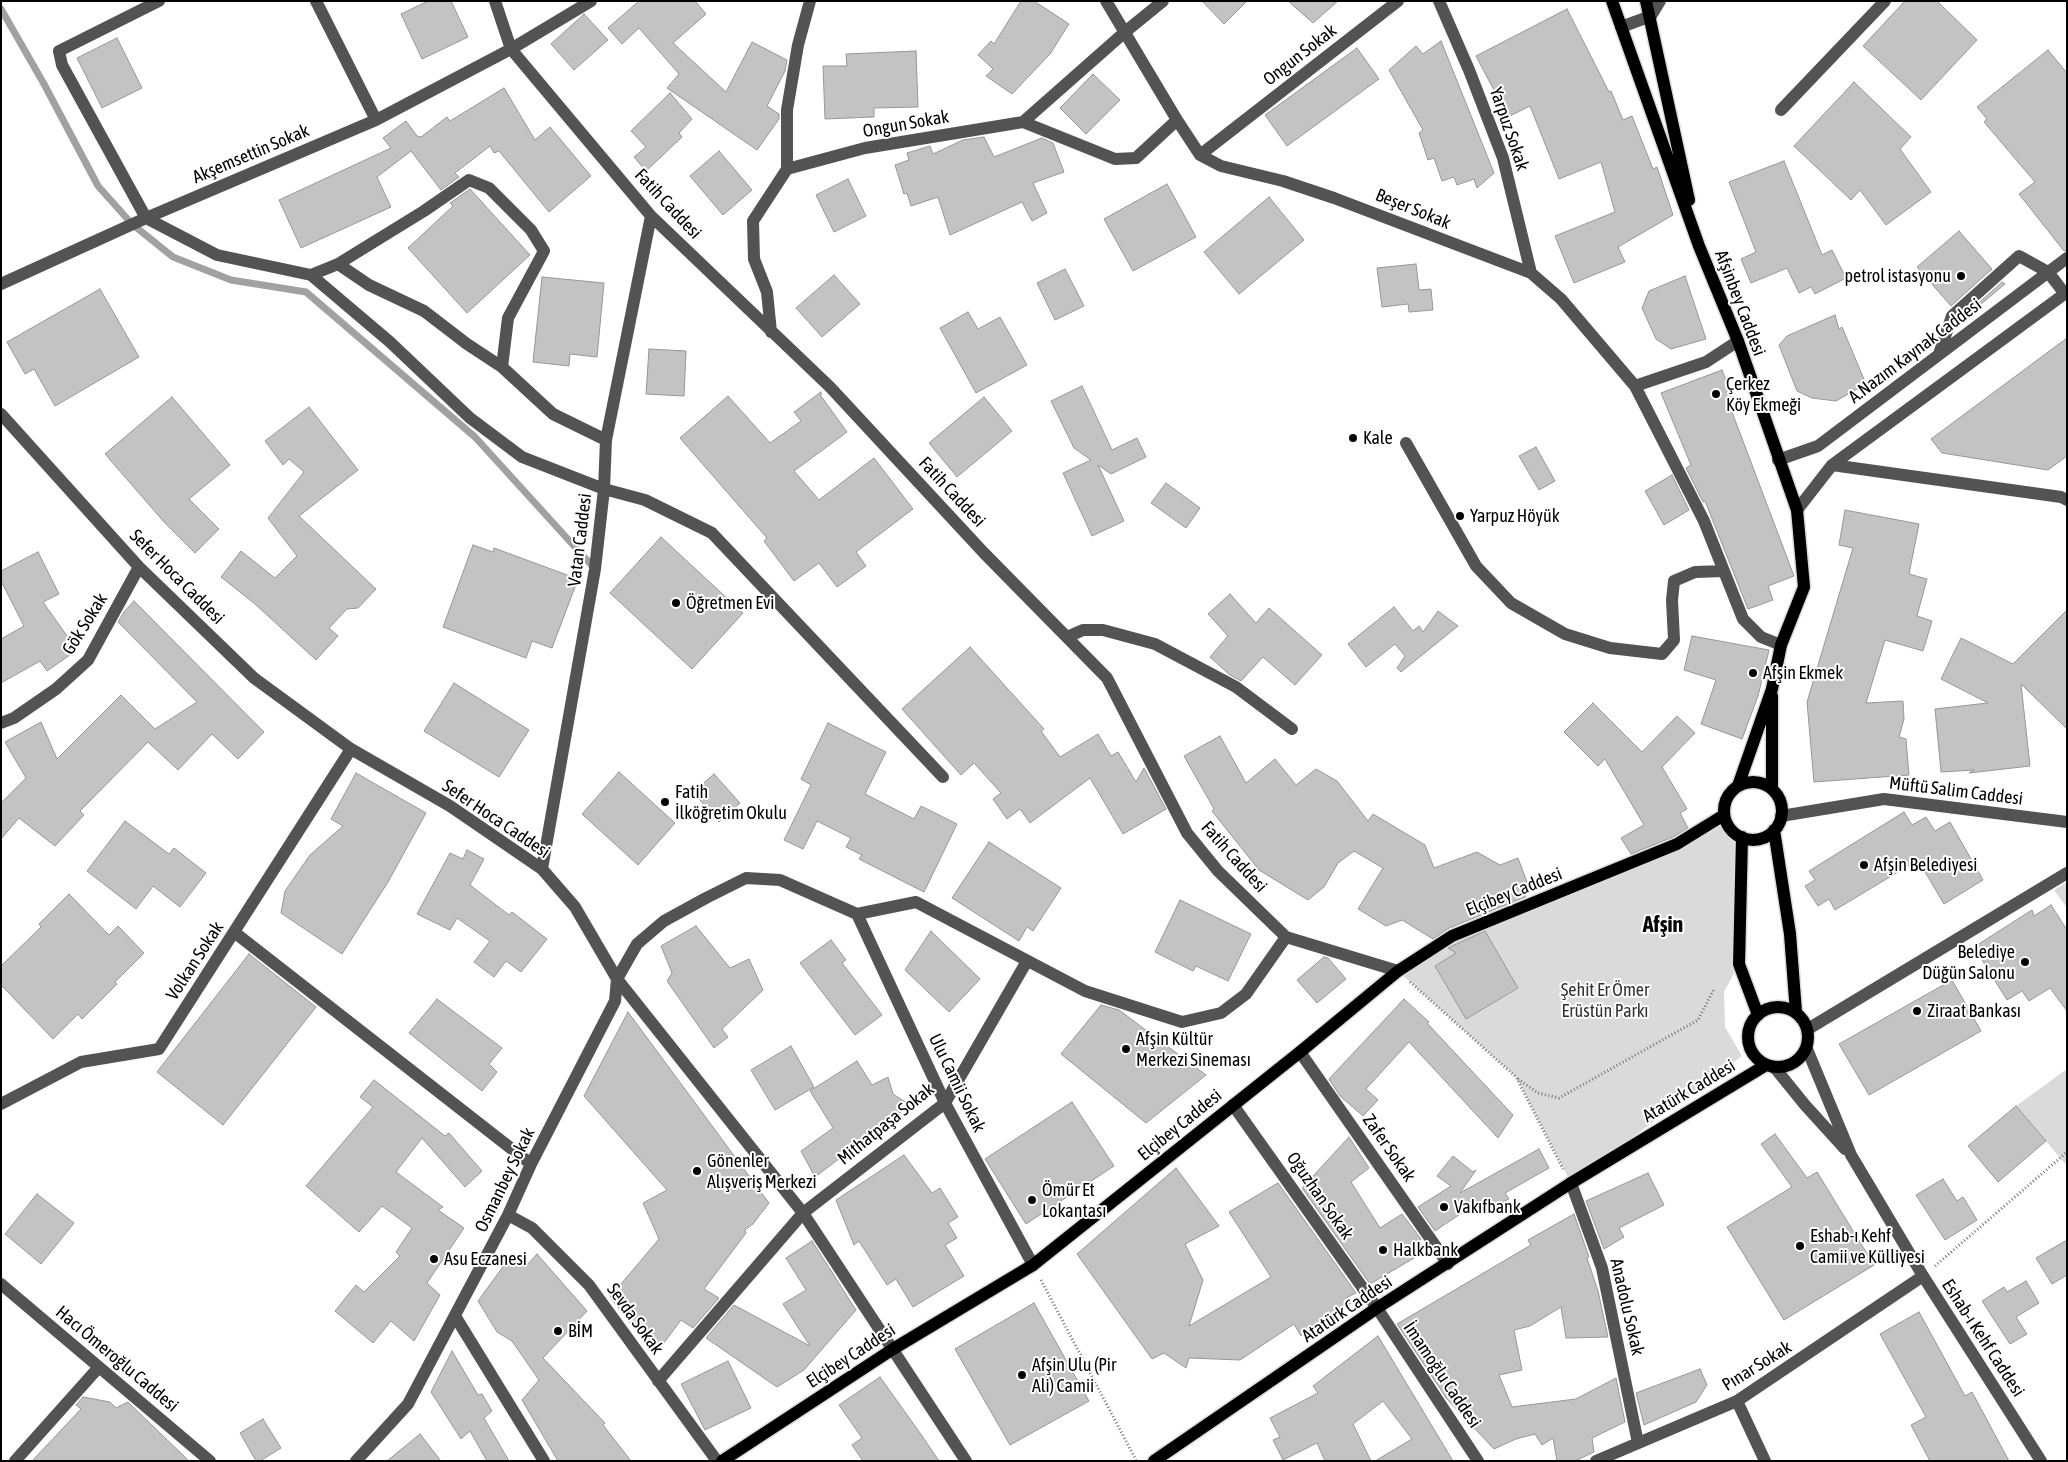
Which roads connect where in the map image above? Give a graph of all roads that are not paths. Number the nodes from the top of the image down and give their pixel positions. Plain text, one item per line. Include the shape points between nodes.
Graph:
1 (160, 1) edge
2 (316, 1) edge
3 (495, 1) edge
4 (591, 1) edge
5 (810, 1) edge
6 (1106, 1) edge
7 (1163, 1) edge
8 (1398, 1) edge
9 (1439, 1) edge
10 (1612, 1) edge
11 (1646, 1) edge
12 (1660, 1) edge
13 (1884, 1) edge
14 (1650, 16) junction
15 (1621, 27) junction
16 (1125, 32) junction
17 (511, 49) junction
18 (1781, 110) dead end
19 (376, 120) junction
20 (1176, 120) junction
21 (1023, 122) junction
22 (1200, 155) junction
23 (787, 169) junction
24 (651, 216) junction
25 (146, 218) junction
26 (1699, 246) junction
27 (2067, 258) edge
28 (338, 264) junction
29 (2048, 272) junction
30 (1531, 274) junction
31 (311, 275) junction
32 (1, 284) edge
33 (2066, 293) edge
34 (771, 332) junction
35 (1738, 341) junction
36 (1939, 354) junction
37 (502, 367) junction
38 (1635, 386) junction
39 (1, 414) edge
40 (606, 440) junction
41 (1406, 444) dead end
42 (1778, 460) junction
43 (1832, 465) junction
44 (604, 489) junction
45 (2067, 500) edge
46 (1797, 510) junction
47 (139, 567) junction
48 (1724, 571) junction
49 (1067, 636) junction
50 (1781, 645) junction
51 (1772, 688) junction
52 (1, 723) edge
53 (1292, 729) dead end
54 (351, 750) junction
55 (943, 777) dead end
56 (1738, 786) junction
57 (1772, 789) junction
58 (1724, 815) junction
59 (1781, 816) junction
60 (2067, 822) edge
61 (1774, 830) junction
62 (1742, 837) junction
63 (542, 869) junction
64 (2067, 873) edge
65 (856, 914) junction
66 (234, 932) junction
67 (1286, 937) junction
68 (1027, 961) junction
69 (1398, 971) junction
70 (617, 979) junction
71 (1796, 1012) junction
72 (1758, 1015) junction
73 (1808, 1029) junction
74 (1807, 1049) junction
75 (1300, 1052) junction
76 (1770, 1066) junction
77 (945, 1103) junction
78 (1, 1104) edge
79 (1234, 1105) junction
80 (1851, 1155) junction
81 (531, 1164) junction
82 (1571, 1183) junction
83 (803, 1213) junction
84 (508, 1215) junction
85 (1448, 1264) junction
86 (1033, 1266) junction
87 (1923, 1276) junction
88 (1, 1284) edge
89 (1377, 1308) junction
90 (455, 1316) junction
91 (893, 1349) junction
92 (99, 1367) junction
93 (658, 1381) junction
94 (1737, 1401) junction
95 (1638, 1443) junction
96 (15, 1461) edge
97 (210, 1461) edge
98 (356, 1461) edge
99 (544, 1461) edge
100 (717, 1461) edge
101 (722, 1461) edge
102 (966, 1461) edge
103 (1154, 1461) edge
104 (1478, 1461) edge
105 (1596, 1461) edge
106 (1764, 1461) edge
107 (2041, 1461) edge

1 - 25 street via 59,51 62,65
2 - 19 street
3 - 17 street, Fatih Caddesi
4 - 17 street, Akşemsettin Sokak
5 - 23 street via 798,45 787,110
6 - 16 street, Beşer Sokak
7 - 16 street
8 - 22 street, Ongun Sokak
9 - 30 street, Yarpuz Sokak via 1502,158
10 - 15 main road, Afşinbey Caddesi
11 - 14 main road, Afşinbey Caddesi
12 - 14 street
13 - 18 street
14 - 15 street
14 - 26 main road, Afşinbey Caddesi
15 - 26 main road, Afşinbey Caddesi
16 - 20 street, Beşer Sokak
16 - 21 street
17 - 19 street, Akşemsettin Sokak
17 - 24 street, Fatih Caddesi
19 - 25 street, Akşemsettin Sokak
20 - 21 street via 1136,158 1115,159
20 - 22 street, Beşer Sokak
21 - 23 street, Ongun Sokak via 865,148
22 - 30 street, Beşer Sokak via 1221,166 1283,181 1343,201
23 - 34 street via 753,221 754,259 767,292
24 - 34 street, Fatih Caddesi
24 - 40 street, Vatan Caddesi
25 - 31 street via 217,255
25 - 32 street, Akşemsettin Sokak
26 - 35 main road, Afşinbey Caddesi
27 - 29 street, A.Nazım Kaynak Caddesi
28 - 31 street
28 - 37 street via 369,285 424,311
28 - 37 street via 469,180 490,188 531,230 544,251 508,318
29 - 33 street
29 - 36 street, A.Nazım Kaynak Caddesi
29 - 36 street via 2019,256 1952,316
30 - 38 street, Beşer Sokak via 1561,299
31 - 44 street via 390,342 470,418 522,457
33 - 43 street
34 - 49 street, Fatih Caddesi via 830,387 984,553
35 - 38 street via 1706,362
35 - 42 main road, Afşinbey Caddesi
36 - 42 street, A.Nazım Kaynak Caddesi via 1818,446
37 - 40 street via 553,414
38 - 48 street, Beşer Sokak via 1704,521
39 - 47 street, Sefer Hoca Caddesi
40 - 44 street, Vatan Caddesi
41 - 48 street via 1476,566 1512,603 1565,634 1610,648 1662,654 1674,640 1674,581 1695,572
42 - 46 main road, Afşinbey Caddesi
43 - 45 street
43 - 46 street
44 - 55 street via 645,500 712,533
44 - 63 street, Vatan Caddesi via 595,569
46 - 50 main road, Afşinbey Caddesi via 1804,587
47 - 52 street, Gök Sokak via 88,660 56,689 14,718
47 - 54 street, Sefer Hoca Caddesi via 254,678
48 - 50 street, Beşer Sokak via 1743,619 1761,637
49 - 53 street via 1084,630 1103,630 1155,644 1236,687
49 - 67 street, Fatih Caddesi via 1107,678 1187,833 1218,871
50 - 51 main road, Afşinbey Caddesi
51 - 56 main road
51 - 57 main road
54 - 63 street, Sefer Hoca Caddesi via 450,806
54 - 66 street, Volkan Sokak
56 - 57 main road via 1756,782
56 - 58 main road via 1727,798
57 - 59 main road via 1782,803
58 - 62 main road via 1733,832
58 - 69 main road, Elçibey Caddesi via 1677,844 1452,936
59 - 60 street, Müftü Salim Caddesi via 1884,799
59 - 61 main road
61 - 62 main road via 1759,839
61 - 71 main road via 1790,934
62 - 72 main road via 1739,964
63 - 70 street, Sefer Hoca Caddesi via 575,907
64 - 73 street
65 - 68 street via 916,902
65 - 70 street via 780,880 746,878 664,921 637,944
65 - 77 street, Ulu Camii Sokak
66 - 78 street, Volkan Sokak via 160,1049 81,1062
66 - 81 street
67 - 68 street via 1246,994 1221,1013 1182,1022 1085,991
67 - 69 street, Fatih Caddesi
68 - 77 street, Mithatpaşa Sokak
69 - 75 main road, Elçibey Caddesi
70 - 81 street, Osmanbey Sokak via 615,1001
70 - 83 street, Sefer Hoca Caddesi
71 - 72 main road via 1777,1007
71 - 73 main road
72 - 76 main road via 1751,1023 1748,1042 1751,1052
73 - 74 main road
74 - 76 main road via 1794,1064
74 - 80 street
75 - 79 main road, Elçibey Caddesi
75 - 85 street, Zafer Sokak
76 - 80 street
76 - 82 main road, Atatürk Caddesi
77 - 83 street, Mithatpaşa Sokak
77 - 86 street, Ulu Camii Sokak
79 - 86 main road, Elçibey Caddesi
79 - 89 street, Oğuzhan Sokak
80 - 87 street, Eshab-ı Kehf Caddesi
81 - 84 street, Osmanbey Sokak
82 - 85 main road, Atatürk Caddesi
82 - 95 street, Anadolu Sokak via 1602,1268
83 - 91 street, Sefer Hoca Caddesi
83 - 93 street, Mithatpaşa Sokak
84 - 90 street, Osmanbey Sokak
84 - 93 street, Sevda Sokak via 532,1228 589,1285
85 - 89 main road, Atatürk Caddesi
86 - 91 main road, Elçibey Caddesi
87 - 94 street, Pınar Sokak
87 - 107 street, Eshab-ı Kehf Caddesi
88 - 92 street, Hacı Ömeroğlu Caddesi
89 - 103 main road, Atatürk Caddesi
89 - 104 street, İmamoğlu Caddesi
90 - 98 street, Osmanbey Sokak via 408,1404
90 - 99 street
91 - 101 main road, Elçibey Caddesi
91 - 102 street, Sefer Hoca Caddesi
92 - 96 street
92 - 97 street, Hacı Ömeroğlu Caddesi
93 - 100 street, Sevda Sokak
94 - 95 street, Pınar Sokak
94 - 106 street
95 - 105 street, Pınar Sokak

